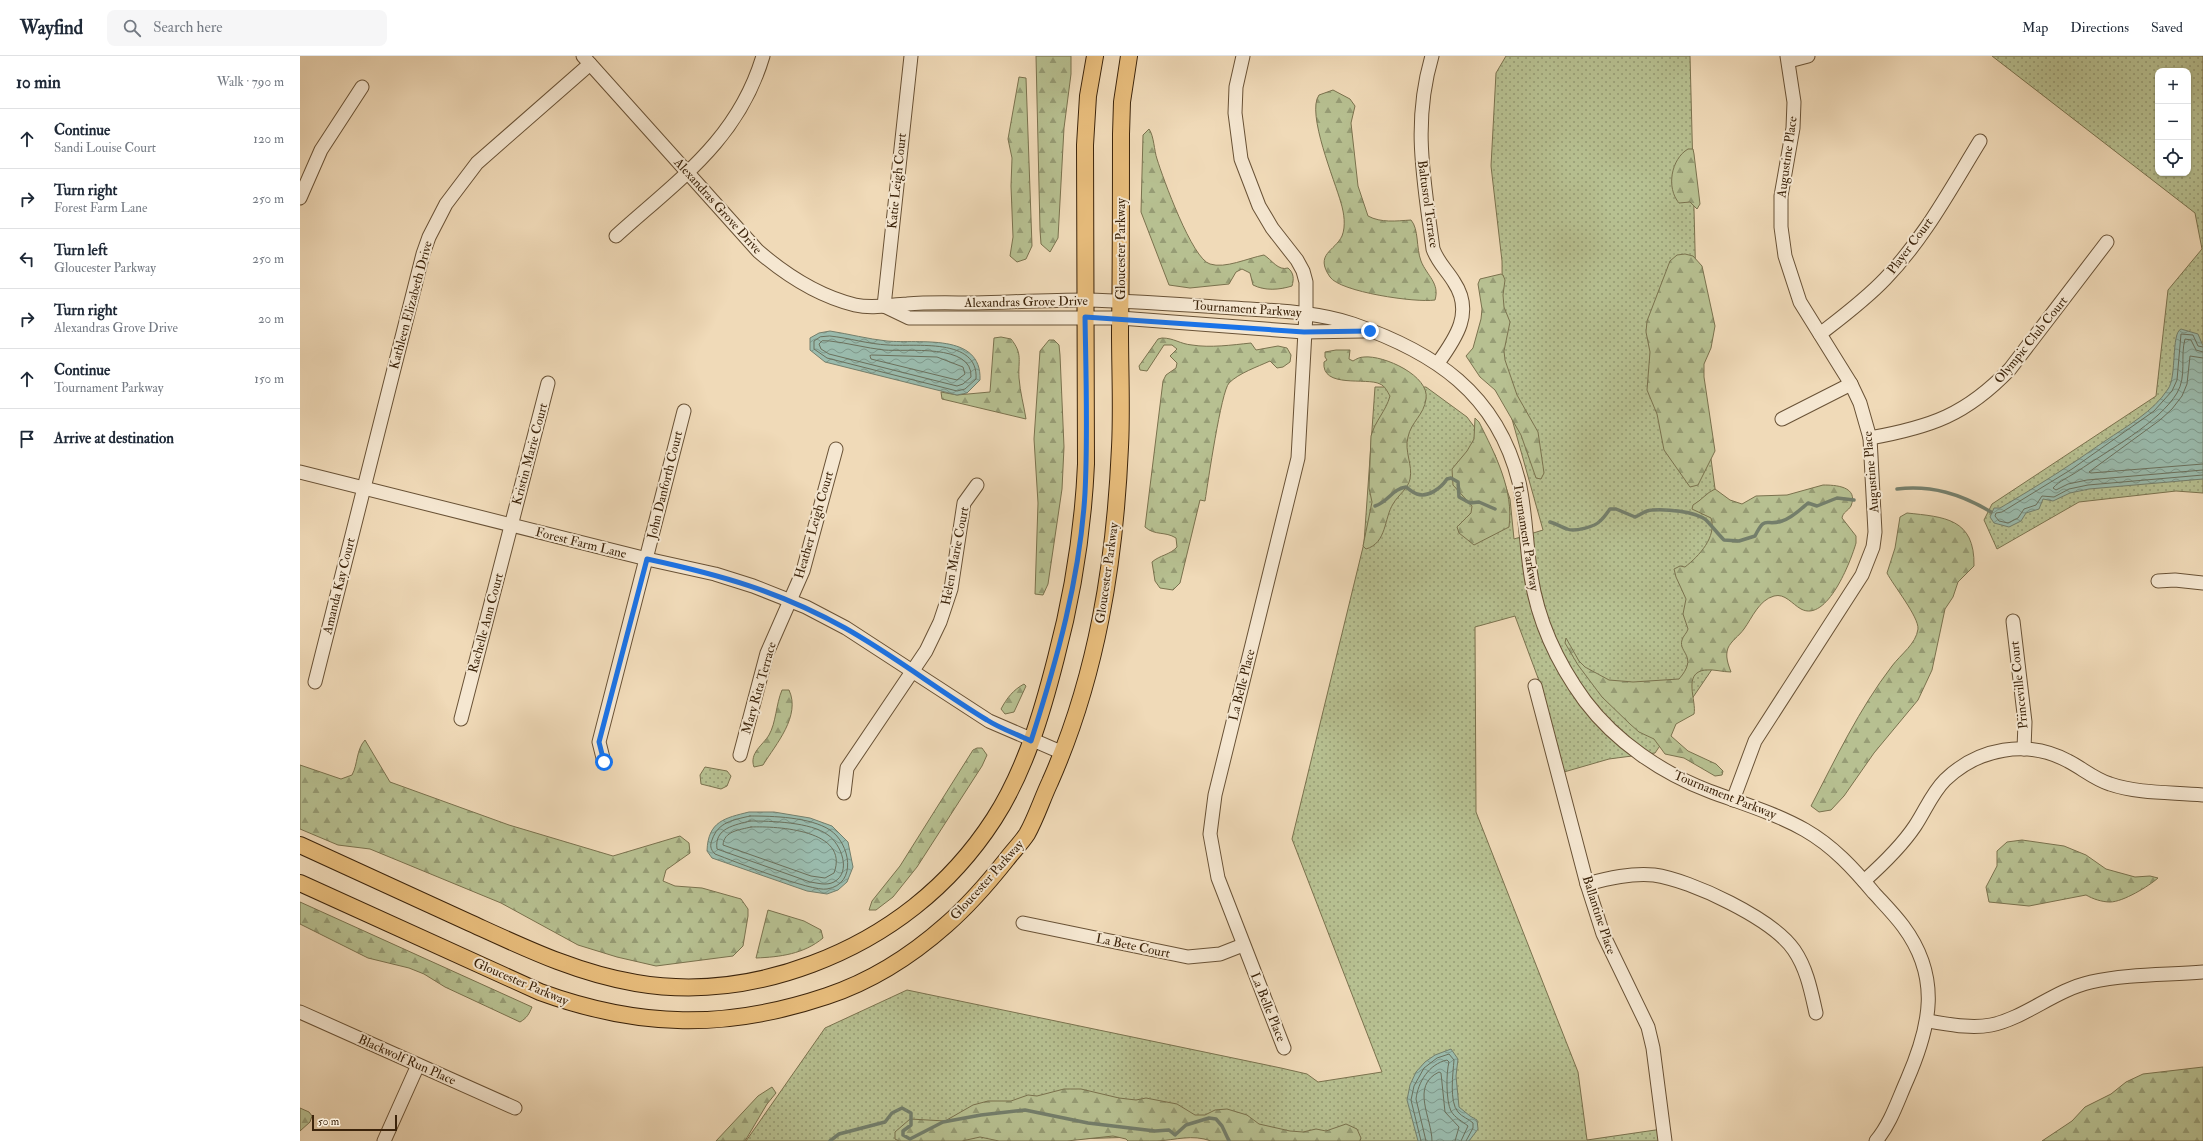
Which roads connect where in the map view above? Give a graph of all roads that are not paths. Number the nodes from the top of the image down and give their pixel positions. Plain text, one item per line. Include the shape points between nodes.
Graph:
1 (763, 56) edge
2 (911, 56) edge
3 (1095, 56) edge
4 (1129, 56) edge
5 (1243, 56) edge
6 (1432, 56) edge
7 (1808, 56) edge
8 (1788, 58) edge
9 (586, 60) edge
10 (362, 87) dead end
11 (1980, 141) dead end
12 (687, 173) junction
13 (300, 198) edge
14 (616, 236) dead end
15 (2107, 242) dead end
16 (1086, 300) junction
17 (1121, 302) junction
18 (884, 306) junction
19 (1306, 312) junction
20 (1085, 317) junction
21 (1120, 318) junction
22 (1370, 331) junction
23 (1304, 332) junction
24 (1820, 334) junction
25 (1438, 363) junction
26 (548, 383) dead end
27 (1851, 384) junction
28 (684, 411) dead end
29 (1782, 419) dead end
30 (1870, 438) junction
31 (836, 449) dead end
32 (300, 472) edge
33 (977, 485) dead end
34 (363, 489) junction
35 (511, 526) junction
36 (647, 559) junction
37 (2158, 582) dead end
38 (2203, 583) edge
39 (790, 600) junction
40 (2013, 621) dead end
41 (912, 671) junction
42 (314, 682) dead end
43 (1535, 686) dead end
44 (461, 719) dead end
45 (1031, 741) junction
46 (2024, 749) junction
47 (1063, 753) junction
48 (740, 755) dead end
49 (604, 762) dead end
50 (844, 793) dead end
51 (2203, 795) edge
52 (1733, 800) junction
53 (300, 845) edge
54 (1864, 880) junction
55 (300, 883) edge
56 (1587, 884) junction
57 (1023, 923) dead end
58 (1243, 945) junction
59 (2203, 972) edge
60 (300, 1012) edge
61 (1816, 1013) dead end
62 (1928, 1021) junction
63 (1284, 1048) dead end
64 (418, 1065) junction
65 (515, 1108) dead end
66 (384, 1141) edge
67 (1665, 1141) edge
68 (1876, 1141) edge

1 - 12 street via 751,90 739,113 723,136
2 - 18 street, Katie Leigh Court
3 - 16 main road via 1088,96 1085,145
4 - 17 main road, Gloucester Parkway via 1122,102
5 - 19 street, La Belle Place via 1236,87 1235,113 1241,159 1259,206 1303,271 1306,282
6 - 25 street, Baltusrol Terrace via 1422,102 1421,156 1433,249 1437,260 1460,292 1463,315 1461,328
7 - 8 street
8 - 24 street, Augustine Place via 1793,81 1794,115 1783,181 1781,227 1785,256 1800,302
9 - 12 street, Alexandras Grove Drive
9 - 34 street, Kathleen Elizabeth Drive via 477,163 437,220 423,254
10 - 13 street via 321,150
11 - 24 street, Player Court via 1905,257 1864,299
12 - 14 street
12 - 18 street, Alexandras Grove Drive via 751,244 789,276 824,295 842,301 862,306
15 - 30 street, Olympic Club Court via 1995,385 1958,412 1936,422 1910,431
16 - 17 street, Alexandras Grove Drive
16 - 18 street, Alexandras Grove Drive
16 - 20 main road
17 - 19 street, Tournament Parkway
17 - 21 main road, Gloucester Parkway
18 - 20 street, Alexandras Grove Drive via 909,318
19 - 22 street, Tournament Parkway via 1351,323
19 - 23 street, La Belle Place
20 - 21 street, Alexandras Grove Drive
20 - 45 main road via 1086,464 1077,561 1061,640
21 - 23 street, Tournament Parkway
21 - 47 main road, Gloucester Parkway via 1120,445 1110,572 1087,680
22 - 23 street, Tournament Parkway
22 - 25 street, Tournament Parkway via 1394,339
23 - 58 street, La Belle Place via 1298,458 1211,816 1213,855 1218,878
24 - 27 street, Augustine Place
25 - 52 street, Tournament Parkway via 1471,392 1486,412 1510,456 1522,501 1537,605 1547,634 1572,683 1608,726 1652,762 1684,780
26 - 35 street, Kristin Marie Court
27 - 29 street
27 - 30 street, Augustine Place via 1860,403
28 - 36 street, John Danforth Court
30 - 52 street, Augustine Place via 1875,532 1869,561 1755,741
31 - 39 street, Heather Leigh Court via 804,571
32 - 34 street, Forest Farm Lane
33 - 41 street, Helen Marie Court via 964,503 946,606 926,651
34 - 35 street, Forest Farm Lane
34 - 42 street, Amanda Kay Court
35 - 36 street, Forest Farm Lane
35 - 44 street, Rachelle Ann Court
36 - 39 street, Forest Farm Lane via 715,574
36 - 49 street, John Danforth Court via 599,742
37 - 38 street via 2175,580
39 - 41 street, Forest Farm Lane via 846,628
39 - 48 street, Mary Rita Terrace via 767,653
40 - 46 street, Princeville Court via 2025,722
41 - 45 street, Forest Farm Lane via 989,721
41 - 50 street, Helen Marie Court via 847,768
43 - 56 street, Ballantine Place
45 - 47 street, Forest Farm Lane
45 - 53 main road via 995,818 963,860 916,906 883,930 843,952 773,978 734,984 670,987 599,976 554,961
46 - 51 street via 2053,754 2110,784 2126,788
46 - 54 street via 1988,753 1957,770 1933,794 1903,843
47 - 55 main road, Gloucester Parkway via 1026,835 964,909 926,943 890,968 844,990 765,1014 720,1020 656,1020 630,1017 571,1003 540,992
52 - 54 street, Tournament Parkway via 1806,830 1837,853
54 - 62 street, Tournament Parkway via 1902,925 1919,955 1926,974
56 - 61 street via 1634,875 1672,878 1692,885 1756,917 1783,936 1793,949 1808,977
56 - 67 street, Ballantine Place via 1611,955 1640,1007 1648,1028
57 - 58 street, La Bete Court via 1188,957 1220,954
58 - 63 street, La Belle Place
59 - 62 street via 2090,982 2064,990 2007,1020 1991,1025 1963,1026
60 - 64 street, Blackwolf Run Place
62 - 68 street, Tournament Parkway via 1920,1051 1887,1126
64 - 65 street, Blackwolf Run Place
64 - 66 street

